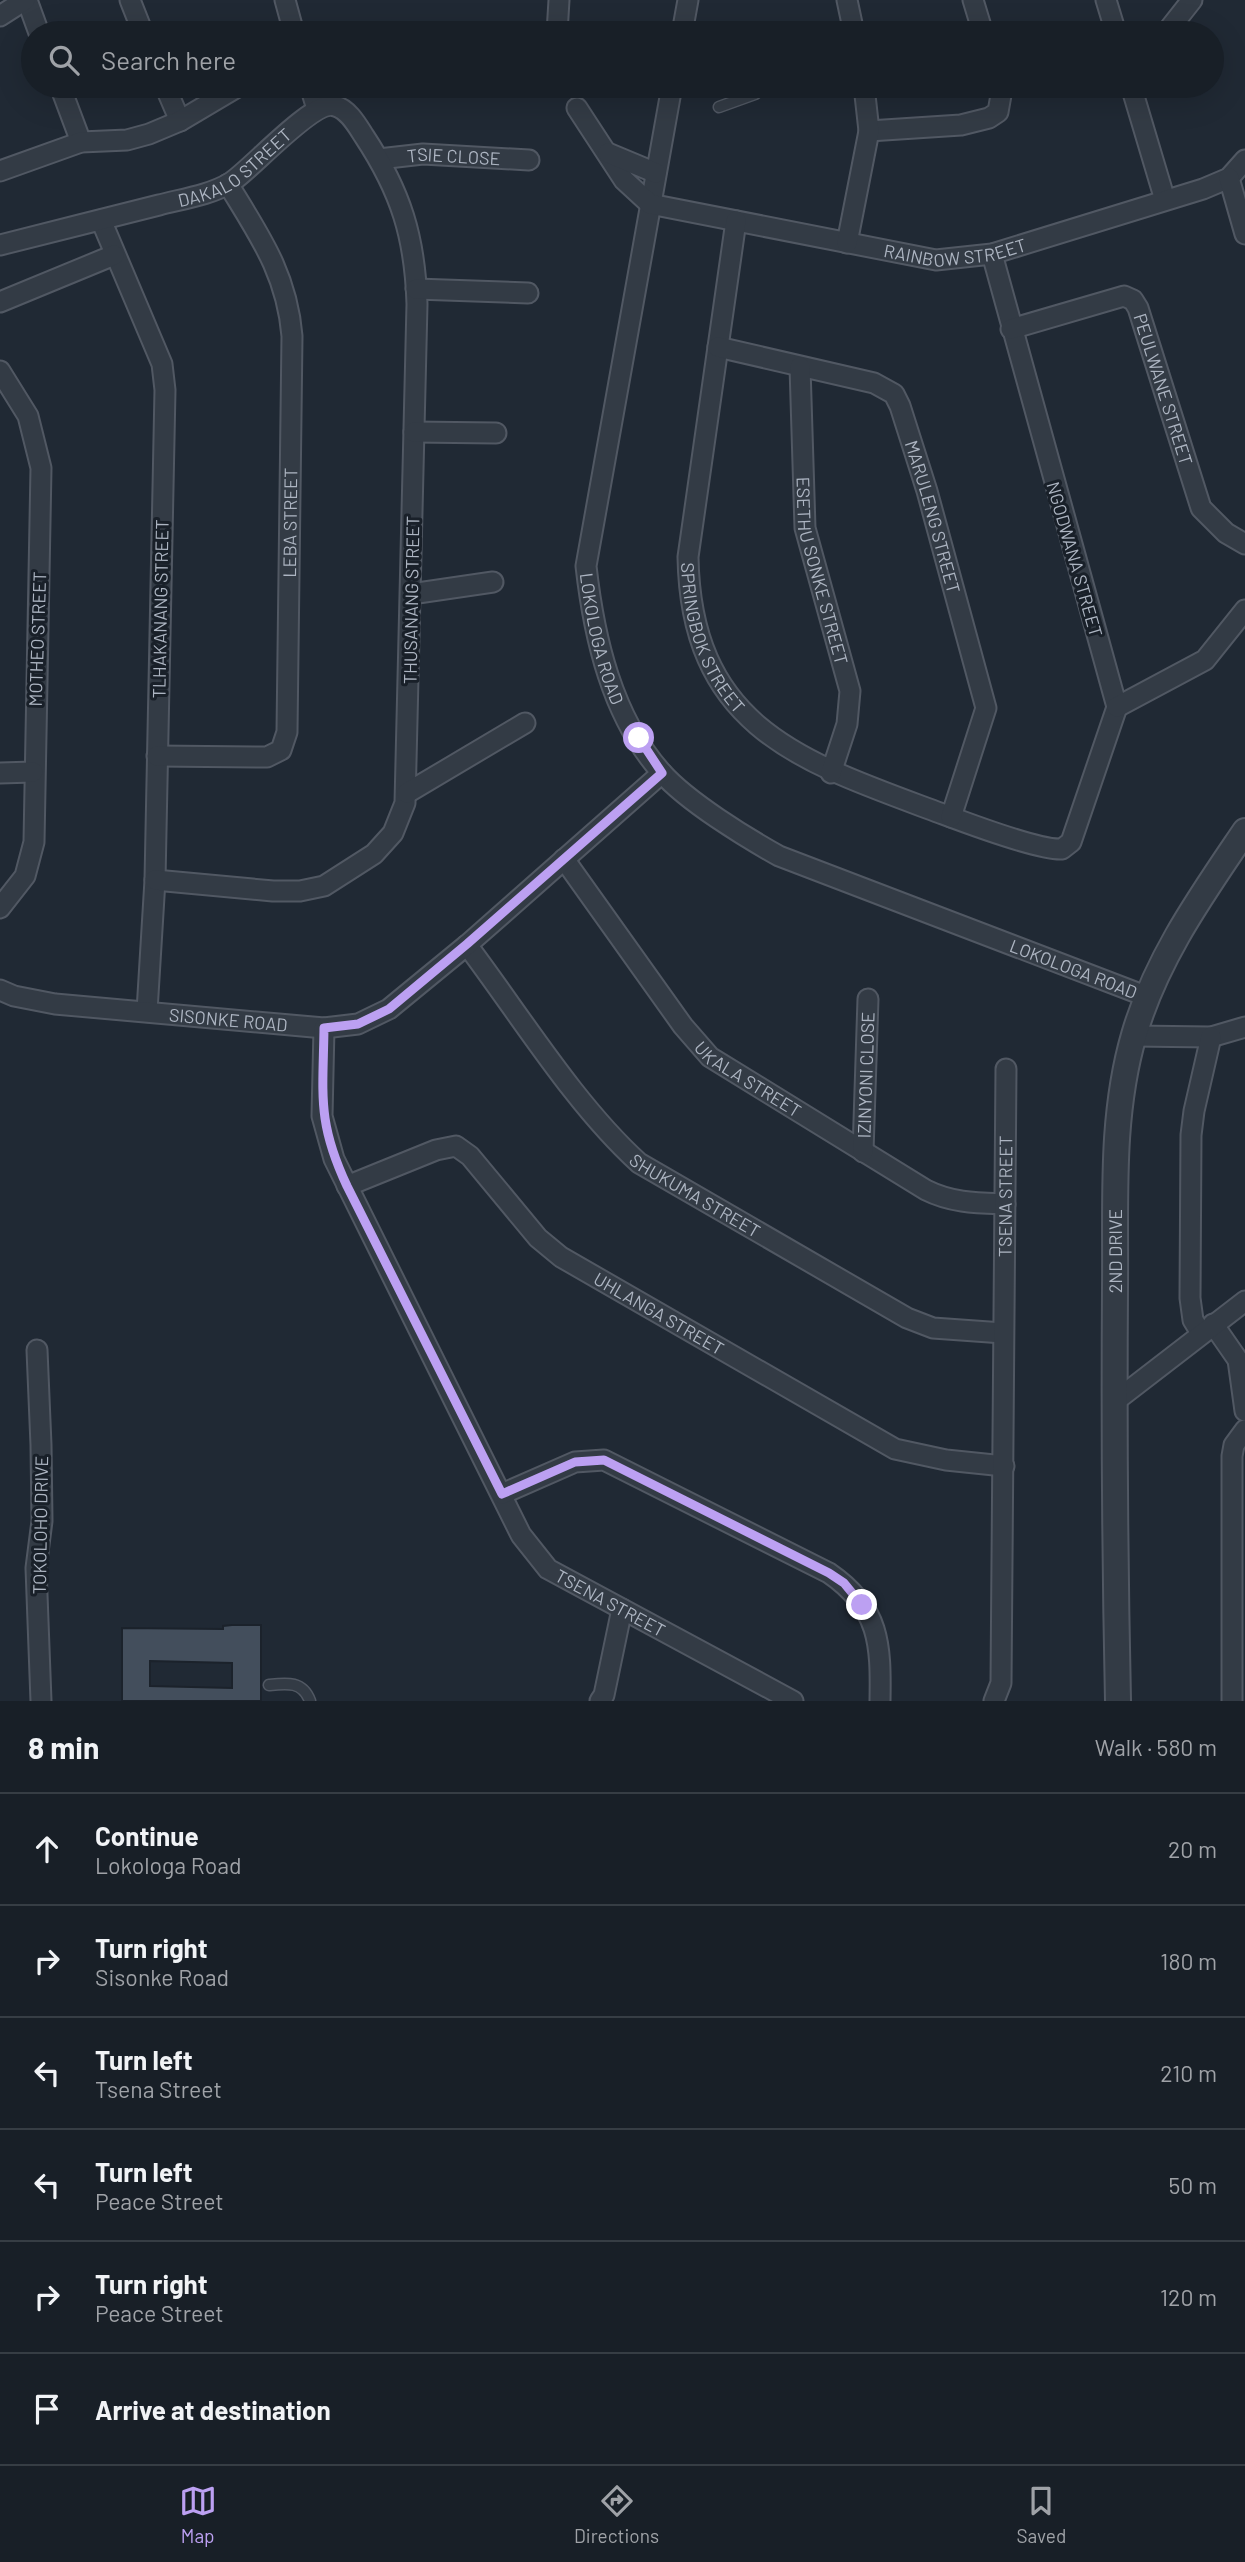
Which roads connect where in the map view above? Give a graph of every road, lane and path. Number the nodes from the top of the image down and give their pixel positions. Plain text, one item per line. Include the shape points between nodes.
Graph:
1 (26, 0) edge
2 (130, 0) edge
3 (285, 0) edge
4 (559, 0) edge
5 (688, 0) edge
6 (847, 0) edge
7 (974, 0) edge
8 (1106, 0) edge
9 (1192, 0) edge
10 (0, 16) edge
11 (34, 21) edge
12 (139, 21) edge
13 (291, 21) edge
14 (558, 21) edge
15 (684, 21) edge
16 (851, 21) edge
17 (980, 21) edge
18 (1112, 21) edge
19 (1175, 21) edge
20 (64, 98) edge
21 (170, 98) edge
22 (219, 98) edge
23 (314, 98) edge
24 (670, 98) edge
25 (744, 98) edge
26 (865, 98) edge
27 (1000, 98) edge
28 (1135, 98) edge
29 (719, 107) dead end
30 (577, 108) dead end
31 (317, 109) junction
32 (180, 121) junction
33 (869, 131) junction
34 (81, 142) junction
35 (608, 153) junction
36 (379, 159) junction
37 (529, 160) dead end
38 (1245, 160) edge
39 (0, 171) edge
40 (656, 173) junction
41 (1229, 178) junction
42 (228, 184) junction
43 (1165, 201) junction
44 (650, 204) junction
45 (102, 220) junction
46 (736, 221) junction
47 (1245, 234) edge
48 (847, 243) junction
49 (0, 245) edge
50 (992, 254) junction
51 (114, 255) junction
52 (416, 289) junction
53 (528, 293) dead end
54 (0, 302) edge
55 (1011, 329) junction
56 (718, 347) junction
57 (800, 367) junction
58 (0, 371) edge
59 (414, 432) junction
60 (496, 433) dead end
61 (1245, 544) edge
62 (493, 582) dead end
63 (411, 594) junction
64 (1245, 610) edge
65 (1116, 707) junction
66 (525, 723) dead end
67 (157, 756) junction
68 (33, 772) junction
69 (0, 773) edge
70 (662, 773) junction
71 (831, 773) junction
72 (407, 793) junction
73 (951, 817) junction
74 (1245, 831) edge
75 (564, 859) junction
76 (155, 880) junction
77 (0, 908) edge
78 (467, 944) junction
79 (0, 990) edge
80 (1148, 997) junction
81 (868, 999) dead end
82 (147, 1012) junction
83 (1245, 1027) edge
84 (324, 1028) junction
85 (1134, 1036) junction
86 (1211, 1037) junction
87 (1006, 1069) dead end
88 (863, 1152) junction
89 (347, 1186) junction
90 (1005, 1204) junction
91 (1245, 1301) edge
92 (1207, 1329) junction
93 (1003, 1334) junction
94 (37, 1350) dead end
95 (1114, 1402) junction
96 (1245, 1411) edge
97 (1245, 1430) edge
98 (1003, 1466) junction
99 (502, 1494) junction
100 (1237, 1575) edge
101 (622, 1609) junction
102 (269, 1685) dead end
103 (41, 1701) edge
104 (310, 1701) edge
105 (600, 1701) edge
106 (793, 1701) edge
107 (880, 1701) edge
108 (994, 1701) edge
109 (1118, 1701) edge
110 (1232, 1701) edge

1 - 10 street
1 - 11 street
2 - 12 street
3 - 13 street
4 - 14 street
5 - 15 street
6 - 16 street
7 - 17 street
8 - 18 street
9 - 19 street
20 - 34 street
21 - 32 street
22 - 32 street
23 - 31 street
24 - 40 street, LOKOLOGA ROAD
25 - 29 lane
26 - 33 street
27 - 33 street via 998,113 979,122
28 - 43 street
30 - 35 street
31 - 36 street, THUSANANG STREET via 336,106 353,120
31 - 42 street, DAKALO STREET
32 - 34 street via 127,141
33 - 48 street
34 - 39 street
35 - 40 street
35 - 44 street via 624,180
36 - 37 street, TSIE CLOSE via 423,155
36 - 52 street, THUSANANG STREET via 409,229
38 - 41 street, RAINBOW STREET
40 - 44 street, LOKOLOGA ROAD
41 - 43 street, RAINBOW STREET
41 - 47 street
42 - 45 street, DAKALO STREET
42 - 67 street, LEBA STREET via 269,252 290,306 287,732 281,750 267,757
43 - 50 street, RAINBOW STREET
44 - 46 street, RAINBOW STREET
44 - 70 street, LOKOLOGA ROAD via 586,566 589,600 610,685
45 - 49 street, DAKALO STREET
45 - 51 street, TLHAKANANG STREET
46 - 48 street, RAINBOW STREET
46 - 56 street, SPRINGBOK STREET
48 - 50 street, RAINBOW STREET via 936,260
50 - 55 street, NGODWANA STREET
51 - 54 street
51 - 67 street, TLHAKANANG STREET via 162,363 165,390
52 - 53 street
52 - 59 street, THUSANANG STREET
55 - 61 street, PEULWANE STREET via 1124,296 1133,300 1201,508 1226,533
55 - 65 street, NGODWANA STREET
56 - 57 street, MARULENG STREET
56 - 71 street, SPRINGBOK STREET via 688,557 696,629 720,680 749,718 789,750
57 - 71 street, ESETHU SONKE STREET via 805,528 850,691 847,724
57 - 73 street, MARULENG STREET via 885,387 900,406 985,708
58 - 68 street, MOTHEO STREET via 28,416 41,468
59 - 60 street
59 - 63 street, THUSANANG STREET
62 - 63 street
63 - 72 street, THUSANANG STREET
64 - 65 street via 1205,660
65 - 73 street, SPRINGBOK STREET via 1071,842 1062,849
66 - 72 street
67 - 76 street, TLHAKANANG STREET
68 - 69 street
68 - 77 street, MOTHEO STREET via 31,863
70 - 75 street, SISONKE ROAD
70 - 80 street, LOKOLOGA ROAD via 745,837 779,856
71 - 73 street, SPRINGBOK STREET
72 - 76 street, THUSANANG STREET via 393,833 374,854 324,886 273,891
74 - 80 street, 2ND DRIVE via 1180,930
75 - 78 street, SISONKE ROAD
75 - 88 street, UKALA STREET via 710,1057
76 - 82 street, TLHAKANANG STREET
78 - 84 street, SISONKE ROAD via 389,1009 358,1024
78 - 93 street, SHUKUMA STREET via 587,1107 639,1163 907,1318 933,1328
79 - 82 street, SISONKE ROAD via 55,1004
80 - 85 street, 2ND DRIVE
81 - 88 street, IZINYONI CLOSE
82 - 84 street, SISONKE ROAD
83 - 86 street
84 - 89 street, TSENA STREET via 322,1116 326,1138
85 - 86 street
85 - 95 street, 2ND DRIVE via 1121,1096 1116,1156
86 - 92 street via 1191,1135 1190,1298 1194,1320
87 - 90 street, TSENA STREET
88 - 90 street, UKALA STREET via 942,1198
89 - 98 street, UHLANGA STREET via 456,1146 538,1238 592,1278 895,1449
89 - 99 street, TSENA STREET
90 - 93 street, TSENA STREET
91 - 92 street
92 - 95 street
92 - 96 street via 1238,1360
93 - 98 street, TSENA STREET
94 - 103 street, TOKOLOHO DRIVE
95 - 109 street, 2ND DRIVE
97 - 100 street via 1232,1456
98 - 108 street, TSENA STREET via 1000,1683
99 - 101 street, TSENA STREET via 521,1535 548,1569
99 - 107 street via 575,1462 604,1460 829,1573 854,1594 876,1632
100 - 110 street
101 - 105 street
101 - 106 street, TSENA STREET
102 - 104 lane via 296,1684

